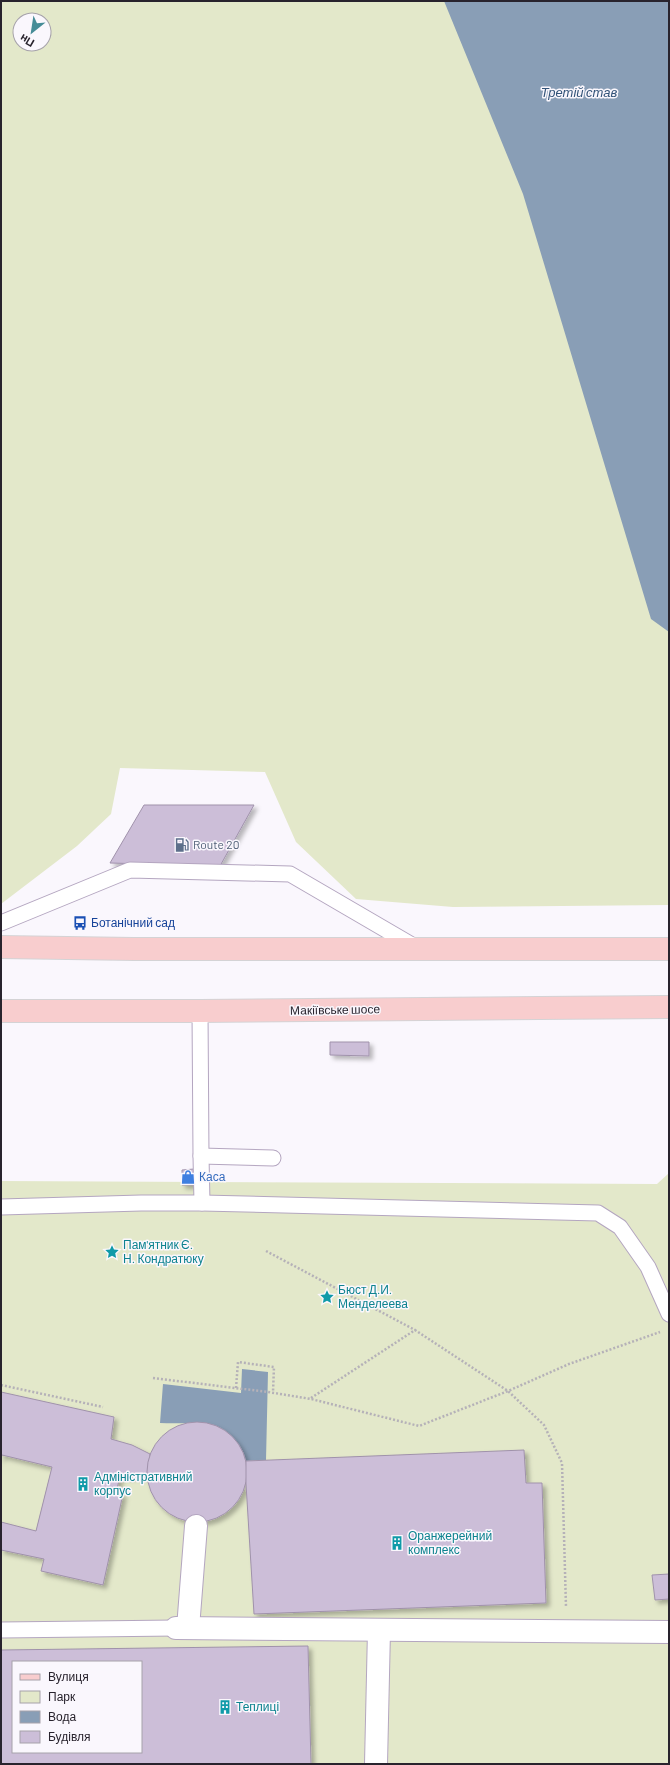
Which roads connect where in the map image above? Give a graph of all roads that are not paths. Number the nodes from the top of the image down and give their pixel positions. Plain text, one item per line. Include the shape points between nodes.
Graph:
1 (1, 923) edge
2 (1, 947) edge
3 (418, 949) junction
4 (669, 949) edge
5 (669, 1007) edge
6 (1, 1010) edge
7 (200, 1011) junction
8 (201, 1156) junction
9 (273, 1158) dead end
10 (202, 1203) junction
11 (1, 1207) edge
12 (669, 1314) edge
13 (196, 1526) dead end
14 (182, 1628) junction
15 (1, 1630) edge
16 (379, 1630) junction
17 (669, 1632) edge
18 (376, 1764) edge

1 - 3 lane via 130,870 290,874
2 - 3 main road
3 - 4 main road
5 - 7 main road, Макіївське шосе
6 - 7 main road, Макіївське шосе
7 - 8 lane
8 - 9 lane
8 - 10 lane
10 - 11 lane
10 - 12 lane via 598,1214 620,1227 648,1267
13 - 14 street
14 - 15 lane
14 - 16 street
16 - 17 street
16 - 18 street

